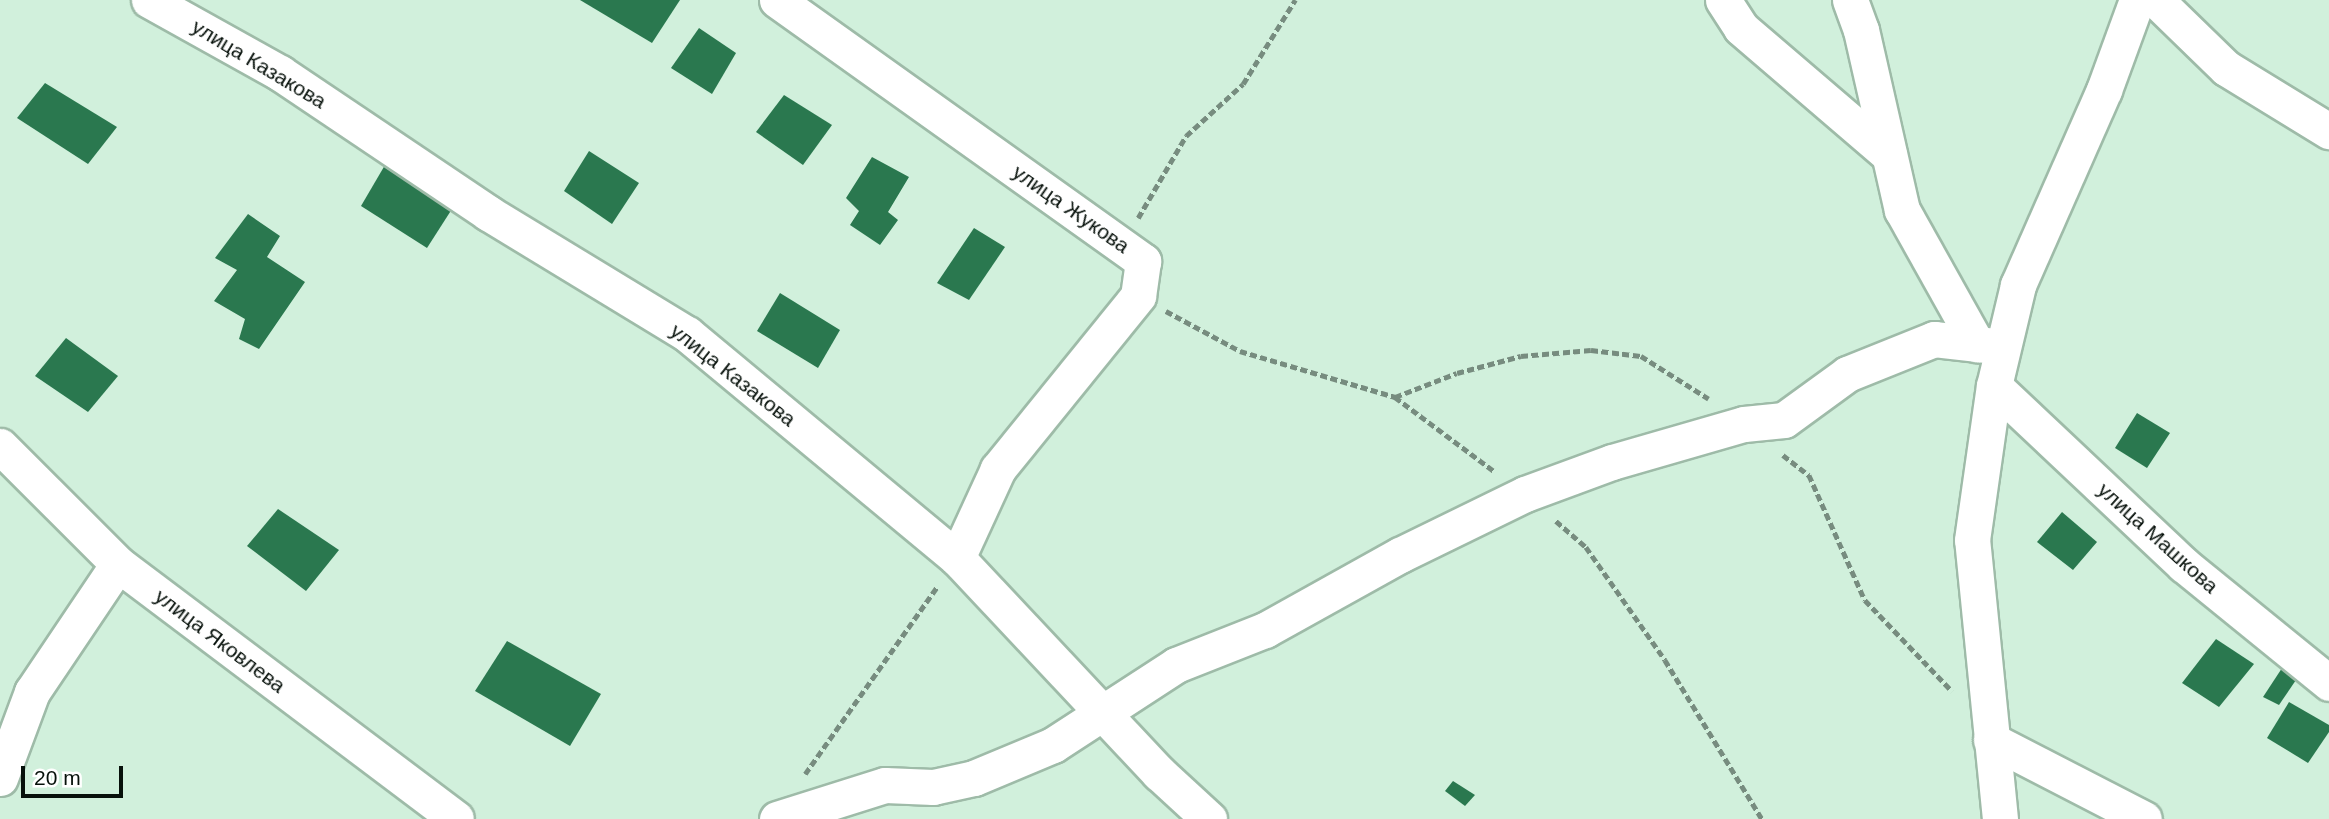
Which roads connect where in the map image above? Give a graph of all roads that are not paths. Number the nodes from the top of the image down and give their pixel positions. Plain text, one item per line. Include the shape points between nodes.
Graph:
1 (149, 0) edge
2 (777, 0) edge
3 (1723, 0) edge
4 (1850, 0) edge
5 (2137, 0) edge
6 (2157, 0) edge
7 (2329, 131) edge
8 (1889, 155) junction
9 (1990, 345) junction
10 (1994, 386) junction
11 (0, 446) edge
12 (957, 558) junction
13 (118, 564) junction
14 (2329, 683) edge
15 (1100, 711) junction
16 (1990, 729) junction
17 (0, 778) edge
18 (456, 819) edge
19 (776, 819) edge
20 (1209, 819) edge
21 (2000, 819) edge
22 (2144, 819) edge

1 - 12 street, улица Казакова via 280,73 488,213 687,334
2 - 12 street, улица Жукова via 1143,261 1138,296 998,469
3 - 8 street via 1741,28
4 - 8 street
5 - 9 street via 2104,90
6 - 7 street via 2225,68
8 - 9 street via 1902,210
9 - 10 street
9 - 15 street via 1934,338 1847,374 1784,420 1744,424 1612,462 1525,494 1400,555 1302,611 1176,665
10 - 14 street, улица Машкова via 2184,565
10 - 16 street via 1972,540
11 - 13 street, улица Яковлева
12 - 15 street, улица Казакова
13 - 17 street via 32,692
13 - 18 street, улица Яковлева
15 - 19 street via 1053,746 974,778 933,786 885,785
15 - 20 street, улица Казакова
16 - 21 street
16 - 22 street

